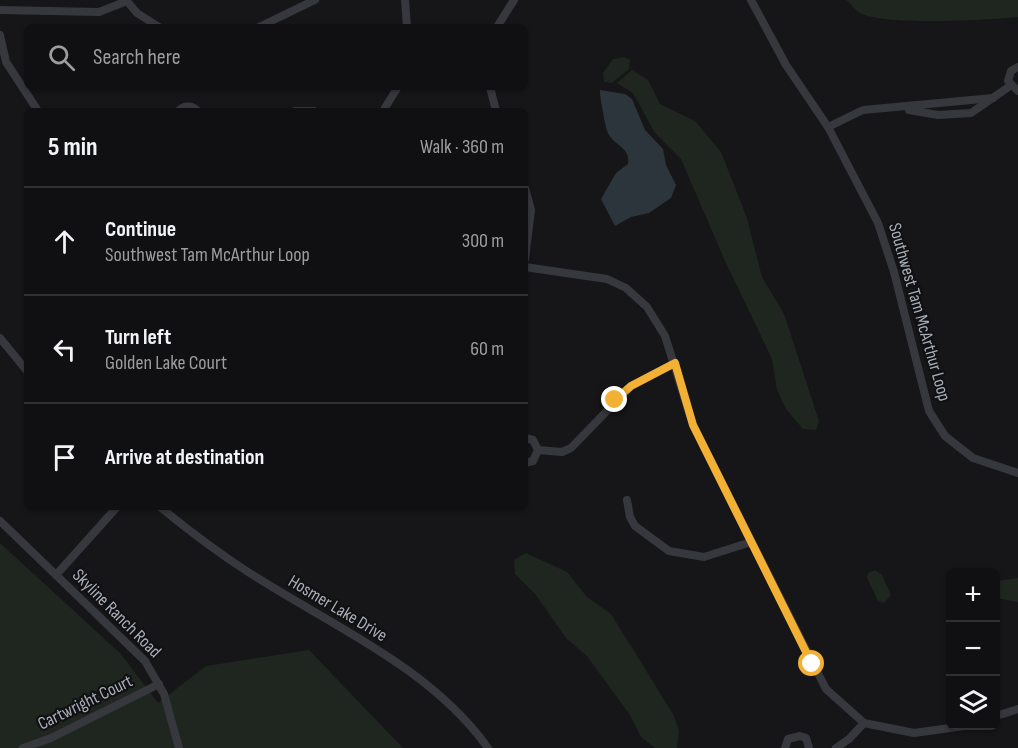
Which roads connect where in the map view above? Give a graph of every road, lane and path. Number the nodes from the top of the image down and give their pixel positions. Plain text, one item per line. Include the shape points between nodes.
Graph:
1 (126, 0) edge
2 (315, 0) edge
3 (405, 0) edge
4 (514, 0) edge
5 (751, 0) edge
6 (0, 10) edge
7 (154, 24) edge
8 (265, 24) edge
9 (407, 24) edge
10 (499, 24) edge
11 (0, 35) edge
12 (1018, 67) edge
13 (1014, 89) edge
14 (24, 90) edge
15 (24, 90) edge
16 (396, 90) edge
17 (491, 90) edge
18 (36, 108) edge
19 (385, 108) edge
20 (495, 108) edge
21 (828, 127) junction
22 (528, 199) edge
23 (528, 235) edge
24 (528, 267) edge
25 (0, 338) edge
26 (675, 363) junction
27 (24, 367) edge
28 (528, 439) edge
29 (538, 450) junction
30 (528, 462) edge
31 (1018, 473) edge
32 (627, 500) dead end
33 (114, 510) edge
34 (164, 510) edge
35 (0, 521) edge
36 (751, 542) junction
37 (56, 575) junction
38 (159, 684) junction
39 (1018, 709) edge
40 (1000, 715) edge
41 (864, 723) junction
42 (946, 729) edge
43 (23, 748) edge
44 (179, 748) edge
45 (488, 748) edge
46 (785, 748) edge
47 (809, 748) edge
48 (836, 748) edge

1 - 6 street via 99,12
1 - 7 street
2 - 8 street
3 - 9 street
4 - 10 street
5 - 21 street, Southwest Tam McArthur Loop via 786,64
11 - 15 street via 6,62
12 - 13 street via 1008,76
13 - 21 street via 993,98 863,110
14 - 18 street
16 - 19 street
17 - 20 street
21 - 31 street, Southwest Tam McArthur Loop via 878,223 929,411 945,436 973,458
22 - 23 street
24 - 26 street via 607,279 626,288 647,307 665,336
25 - 27 street
26 - 29 street via 631,386 571,448 562,452
26 - 36 street via 693,425
28 - 29 street
29 - 30 street
32 - 36 street via 635,526 669,551 704,556
33 - 37 street
34 - 45 street, Hosmer Lake Drive via 247,572 437,691
35 - 37 street, Skyline Ranch Road
36 - 41 street via 826,689
37 - 38 street, Skyline Ranch Road via 135,649
38 - 43 street, Cartwright Court via 62,733
38 - 44 street, Skyline Ranch Road via 169,705
39 - 40 street
41 - 42 street via 914,734
41 - 48 street
46 - 47 street via 788,740 800,736 806,738

